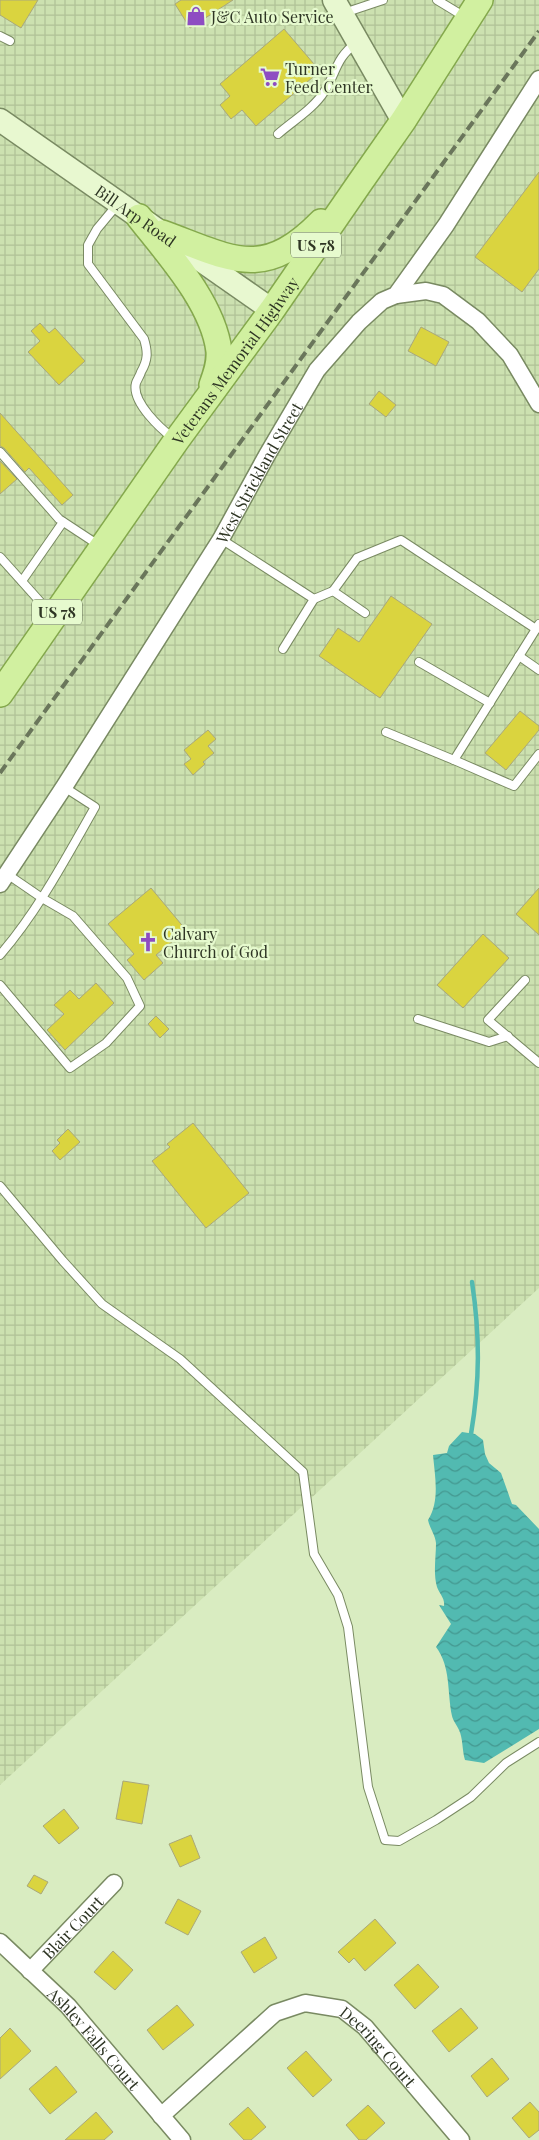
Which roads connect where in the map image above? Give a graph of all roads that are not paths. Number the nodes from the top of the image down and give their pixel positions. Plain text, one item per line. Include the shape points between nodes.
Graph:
1 (383, 0) edge
2 (437, 0) edge
3 (338, 7) edge
4 (474, 10) edge
5 (0, 36) edge
6 (10, 41) dead end
7 (358, 42) junction
8 (539, 79) edge
9 (0, 120) edge
10 (403, 120) junction
11 (278, 134) dead end
12 (361, 181) junction
13 (119, 203) junction
14 (139, 217) junction
15 (162, 234) junction
16 (396, 295) junction
17 (272, 310) junction
18 (208, 397) junction
19 (539, 404) edge
20 (176, 441) junction
21 (0, 452) edge
22 (63, 522) junction
23 (221, 539) junction
24 (102, 548) junction
25 (0, 557) edge
26 (22, 581) junction
27 (333, 591) junction
28 (314, 599) junction
29 (365, 613) dead end
30 (54, 617) junction
31 (537, 627) edge
32 (284, 649) dead end
33 (519, 656) junction
34 (419, 662) dead end
35 (539, 670) edge
36 (0, 694) edge
37 (490, 703) junction
38 (386, 732) dead end
39 (539, 754) edge
40 (454, 760) junction
41 (64, 787) junction
42 (4, 879) edge
43 (42, 898) junction
44 (0, 955) edge
45 (525, 980) dead end
46 (0, 985) edge
47 (418, 1019) dead end
48 (508, 1036) junction
49 (539, 1063) edge
50 (0, 1186) edge
51 (539, 1742) edge
52 (114, 1883) dead end
53 (0, 1942) edge
54 (30, 1971) junction
55 (161, 2116) junction
56 (182, 2140) edge
57 (461, 2140) edge

1 - 3 lane
2 - 4 lane
3 - 7 main road
4 - 10 main road, Veterans Memorial Highway / US 78
5 - 6 lane
7 - 10 main road
7 - 11 lane via 334,67 318,100
8 - 16 street, West Strickland Street via 446,225
9 - 13 main road, Bill Arp Road
10 - 12 main road, Veterans Memorial Highway / US 78
12 - 15 main road via 303,240 271,258 236,258
12 - 17 main road, Veterans Memorial Highway / US 78
13 - 14 main road, Bill Arp Road
13 - 20 lane via 88,245 88,264 144,339 148,352 136,383 136,395 146,411
14 - 15 main road, Bill Arp Road
14 - 18 main road via 185,279 214,331 219,353
15 - 17 main road, Bill Arp Road
16 - 19 street via 426,291 443,295 478,321 510,356
16 - 23 street, West Strickland Street via 382,301 359,322 317,370
17 - 18 main road, Veterans Memorial Highway / US 78
18 - 20 main road, Veterans Memorial Highway / US 78
20 - 24 main road, Veterans Memorial Highway / US 78
21 - 22 lane
22 - 24 lane
22 - 26 lane
23 - 28 lane
23 - 41 street, West Strickland Street
24 - 30 main road, Veterans Memorial Highway / US 78
25 - 26 lane
26 - 30 lane
27 - 28 lane
27 - 29 lane
27 - 31 lane via 357,558 401,540
28 - 32 lane
30 - 36 main road, Veterans Memorial Highway / US 78
31 - 33 lane
33 - 35 lane
33 - 37 lane
34 - 37 lane
37 - 40 lane
38 - 40 lane
39 - 40 lane via 514,786
41 - 42 street, West Strickland Street
41 - 43 lane via 95,807
42 - 43 lane
43 - 44 lane
43 - 46 lane via 73,916 127,978 140,1006 106,1043 70,1068
45 - 48 lane via 488,1020
47 - 48 lane via 489,1042
48 - 49 lane
50 - 51 lane via 102,1304 180,1359 302,1472 314,1554 338,1595 348,1627 368,1787 384,1840 399,1841 436,1820 471,1797 506,1763
52 - 54 street, Blair Court
53 - 54 street, Ashley Falls Court
54 - 55 street, Ashley Falls Court via 68,2006
55 - 56 street, Ashley Falls Court
55 - 57 street, Deering Court via 275,2012 305,2003 342,2009 365,2027

